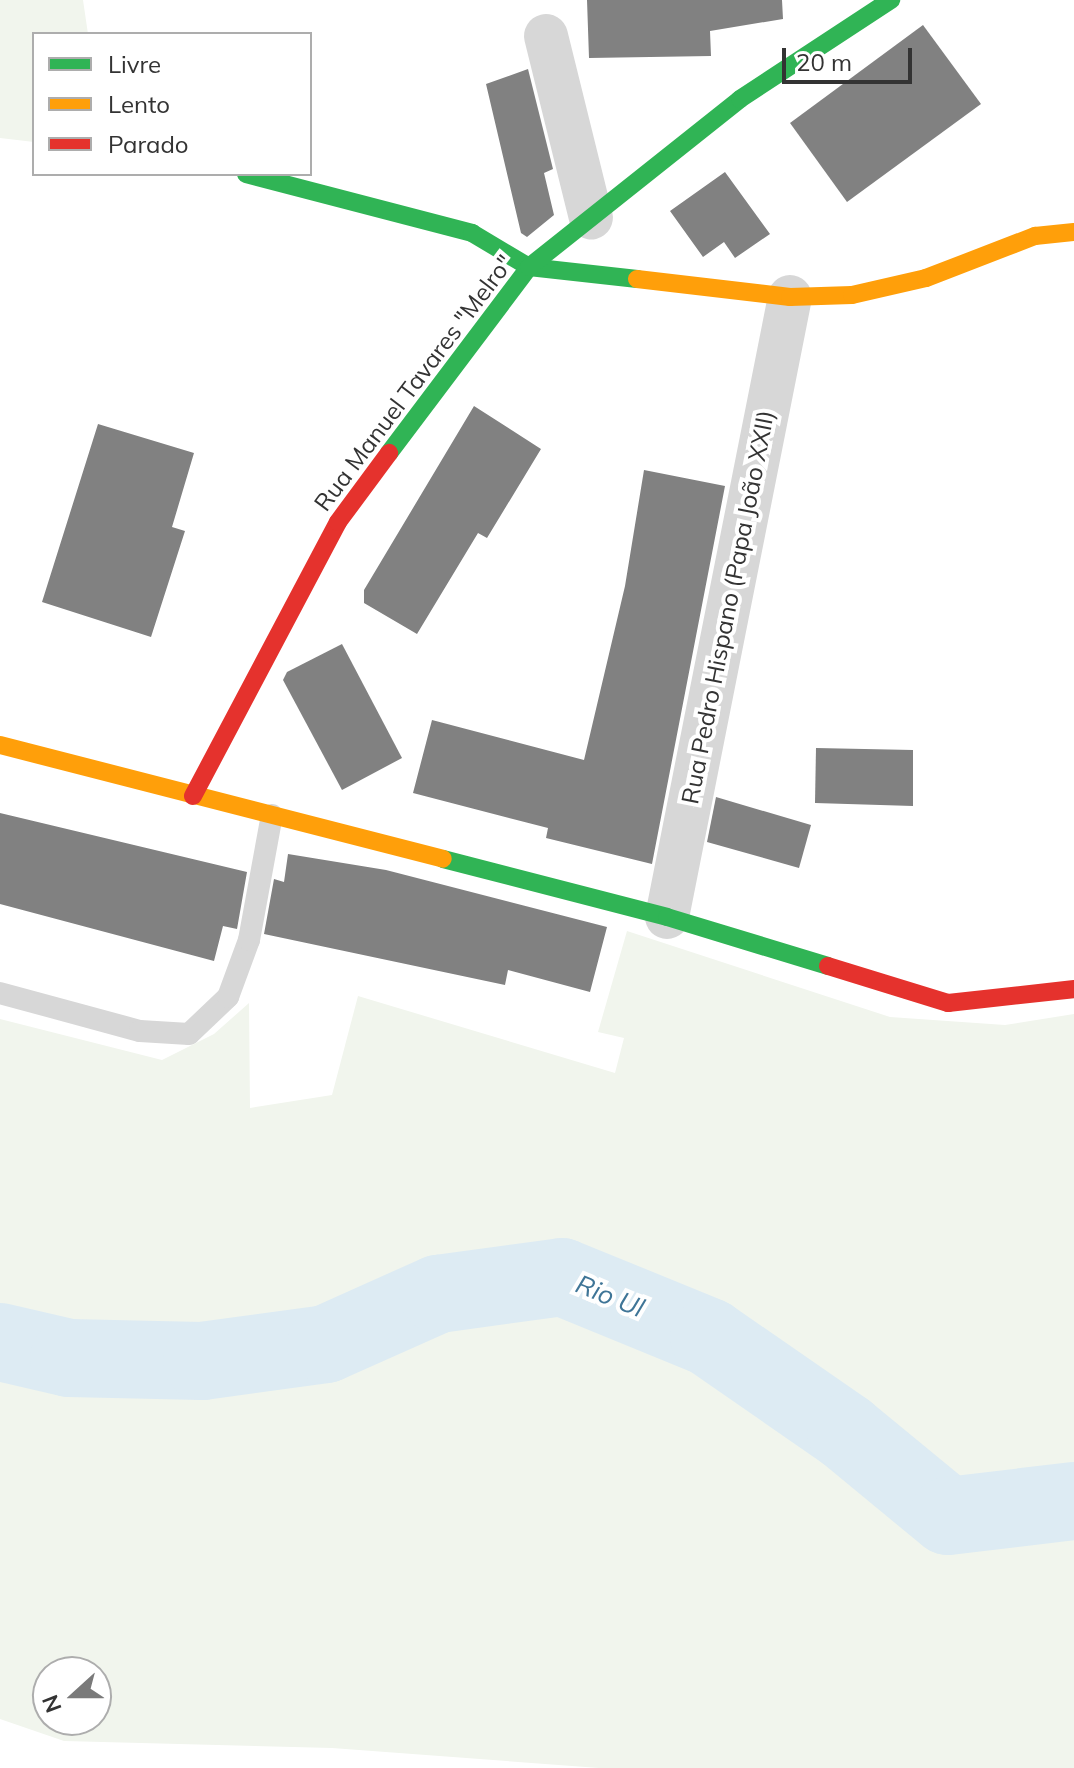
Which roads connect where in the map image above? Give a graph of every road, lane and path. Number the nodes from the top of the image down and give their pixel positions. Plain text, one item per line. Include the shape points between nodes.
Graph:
1 (891, 0) edge
2 (546, 36) dead end
3 (254, 176) edge
4 (591, 218) junction
5 (1074, 232) edge
6 (529, 267) junction
7 (790, 297) junction
8 (0, 745) edge
9 (193, 796) junction
10 (272, 815) junction
11 (667, 917) junction
12 (1074, 989) edge
13 (0, 993) edge

1 - 4 street, Rua Manuel Tavares "Melro" via 740,99
2 - 4 street
3 - 6 street via 472,233
4 - 6 street, Rua Manuel Tavares "Melro"
5 - 7 street via 1035,236 926,278 852,295
6 - 7 street
6 - 9 street, Rua Manuel Tavares "Melro" via 338,522
7 - 11 street, Rua Pedro Hispano (Papa João XXII)
8 - 9 street
9 - 10 street
10 - 11 street
10 - 13 lane via 249,940 228,997 189,1034 140,1031
11 - 12 street via 948,1003

